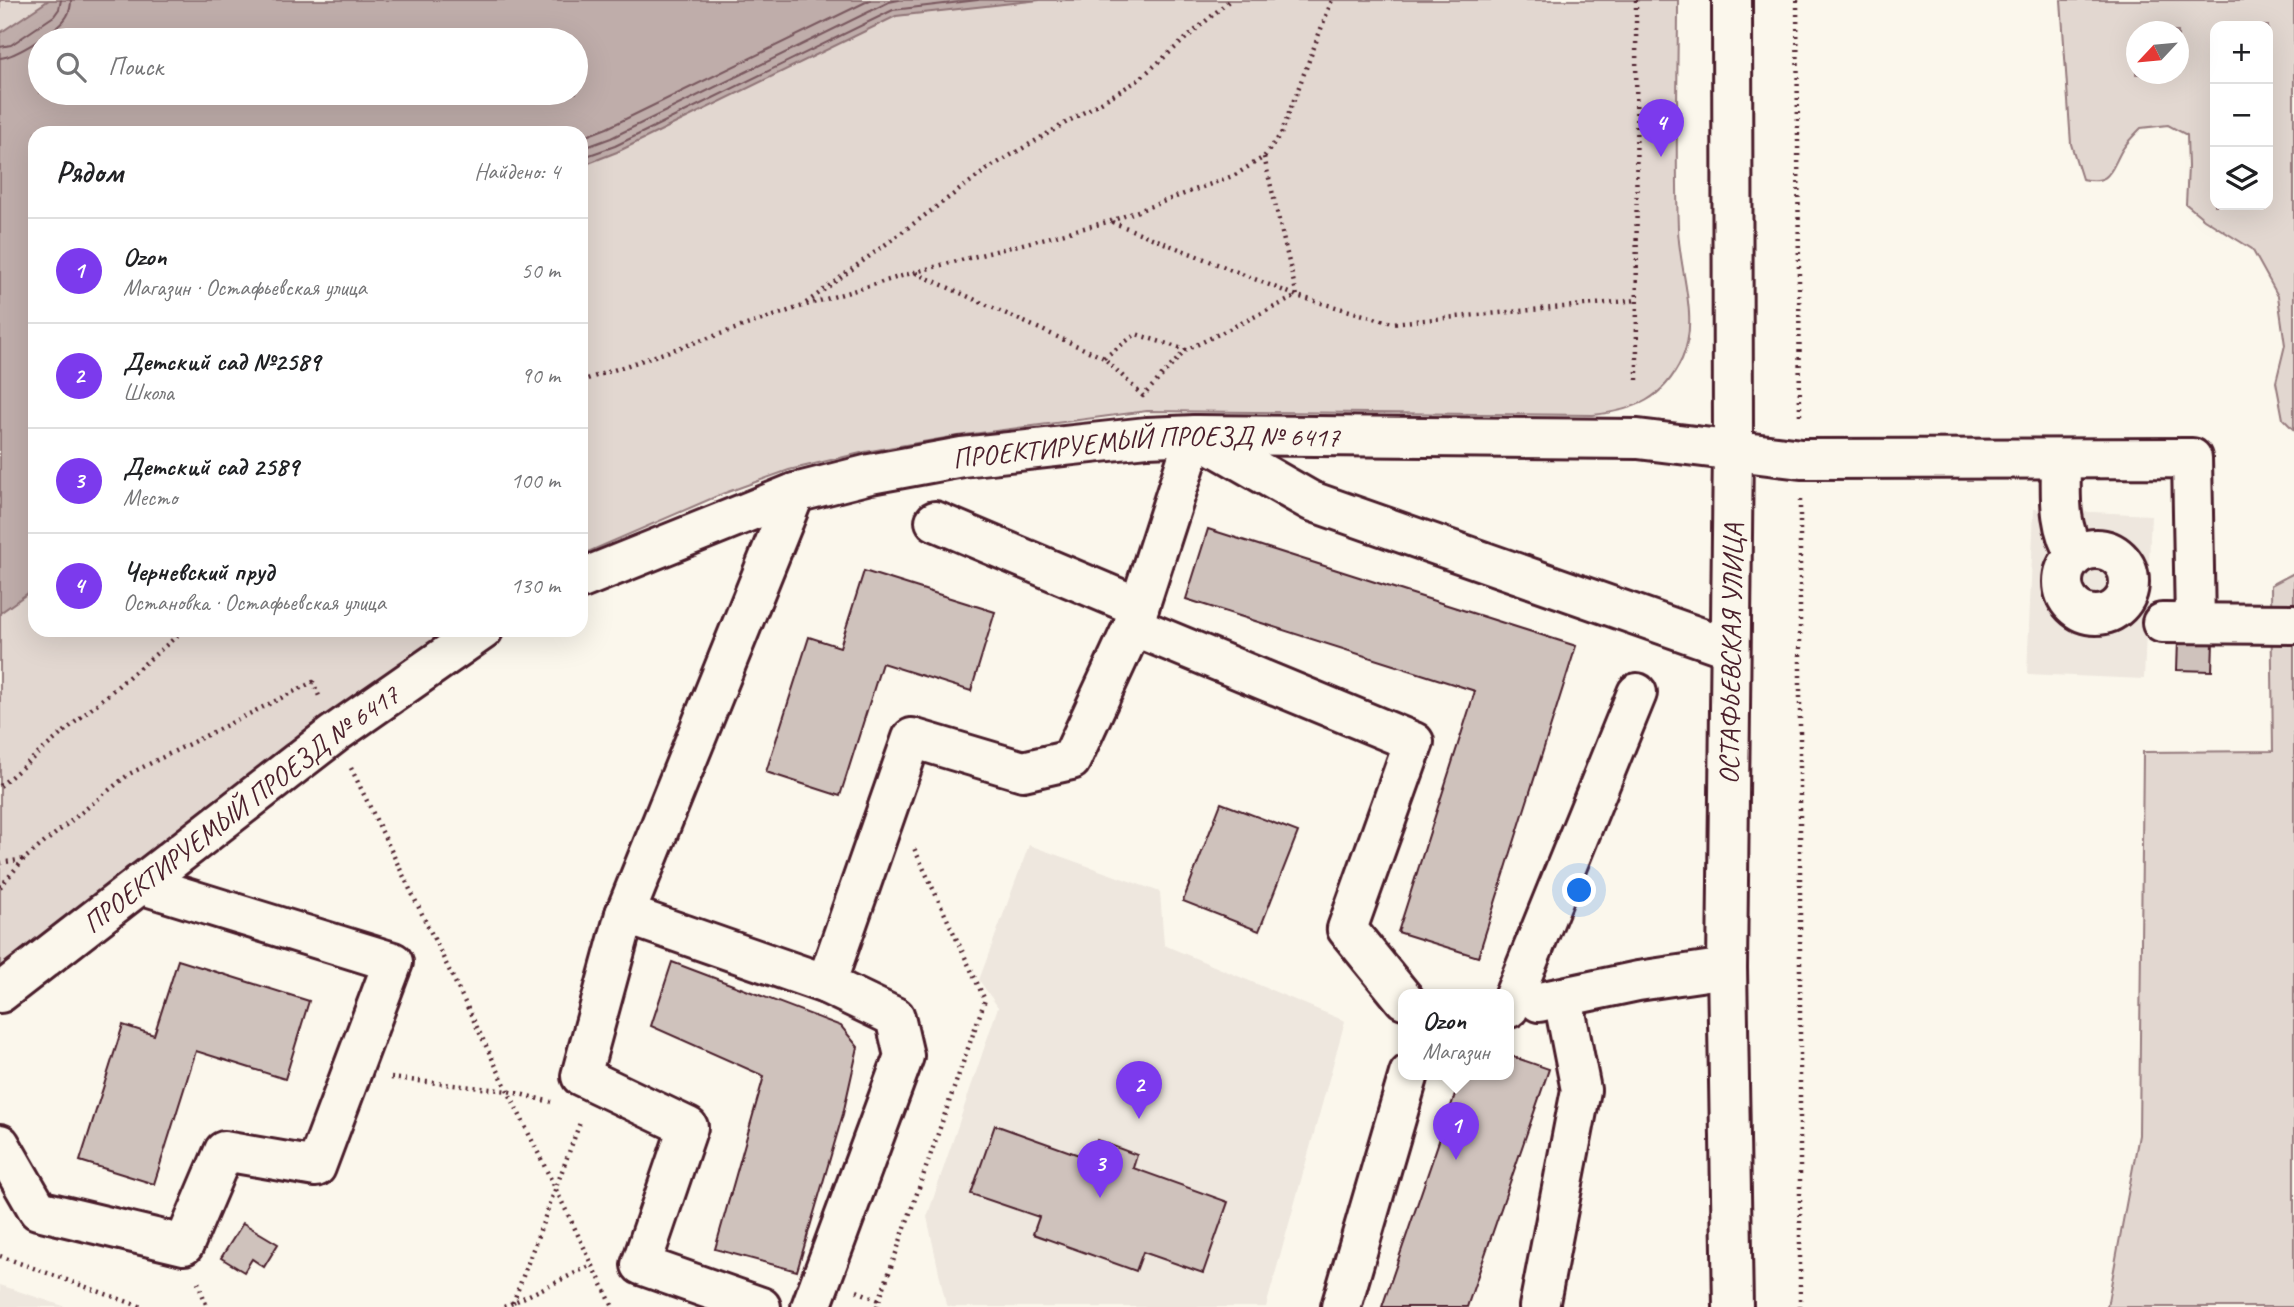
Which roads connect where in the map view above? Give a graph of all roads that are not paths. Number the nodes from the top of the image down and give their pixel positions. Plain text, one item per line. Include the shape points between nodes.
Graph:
1 (1732, 0) edge
2 (1195, 435) junction
3 (1733, 449) junction
4 (2061, 458) junction
5 (795, 493) junction
6 (935, 521) dead end
7 (2077, 555) dead end
8 (588, 576) edge
9 (1136, 616) junction
10 (2294, 624) edge
11 (473, 637) edge
12 (1730, 648) junction
13 (1637, 693) dead end
14 (140, 884) junction
15 (625, 914) junction
16 (1727, 968) junction
17 (826, 984) junction
18 (1398, 992) edge
19 (0, 993) edge
20 (1514, 996) edge
21 (1563, 998) junction
22 (1514, 1007) edge
23 (1407, 1080) edge
24 (0, 1144) edge
25 (761, 1307) edge
26 (811, 1307) edge
27 (1341, 1307) edge
28 (1539, 1307) edge
29 (1732, 1307) edge

1 - 3 street, ОСТАФЬЕВСКАЯ УЛИЦА
2 - 3 street, ПРОЕКТИРУЕМЫЙ ПРОЕЗД № 6417 via 1637,439
2 - 5 street, ПРОЕКТИРУЕМЫЙ ПРОЕЗД № 6417 via 962,457
2 - 9 street
2 - 12 street via 1311,501
3 - 4 street, ПРОЕКТИРУЕМЫЙ ПРОЕЗД № 6417 via 1801,459
3 - 12 street, ОСТАФЬЕВСКАЯ УЛИЦА
4 - 7 street via 2063,528
4 - 10 street, ПРОЕКТИРУЕМЫЙ ПРОЕЗД № 6417 via 2192,458 2179,623
5 - 8 street, ПРОЕКТИРУЕМЫЙ ПРОЕЗД № 6417
5 - 15 street
6 - 9 street
9 - 17 street via 1071,760 1023,771 912,738
9 - 18 street via 1414,742 1347,929
11 - 14 street, ПРОЕКТИРУЕМЫЙ ПРОЕЗД № 6417 via 334,733
12 - 16 street, ОСТАФЬЕВСКАЯ УЛИЦА
13 - 20 street
14 - 19 street, ПРОЕКТИРУЕМЫЙ ПРОЕЗД № 6417
14 - 24 street via 393,962 316,1167 224,1151 184,1245 38,1210
15 - 17 street
15 - 25 street via 581,1076 590,1097 688,1127 641,1265
16 - 21 street
16 - 29 street, ОСТАФЬЕВСКАЯ УЛИЦА
17 - 26 street via 895,1017 904,1056
21 - 22 street
21 - 28 street via 1581,1090
23 - 27 street

